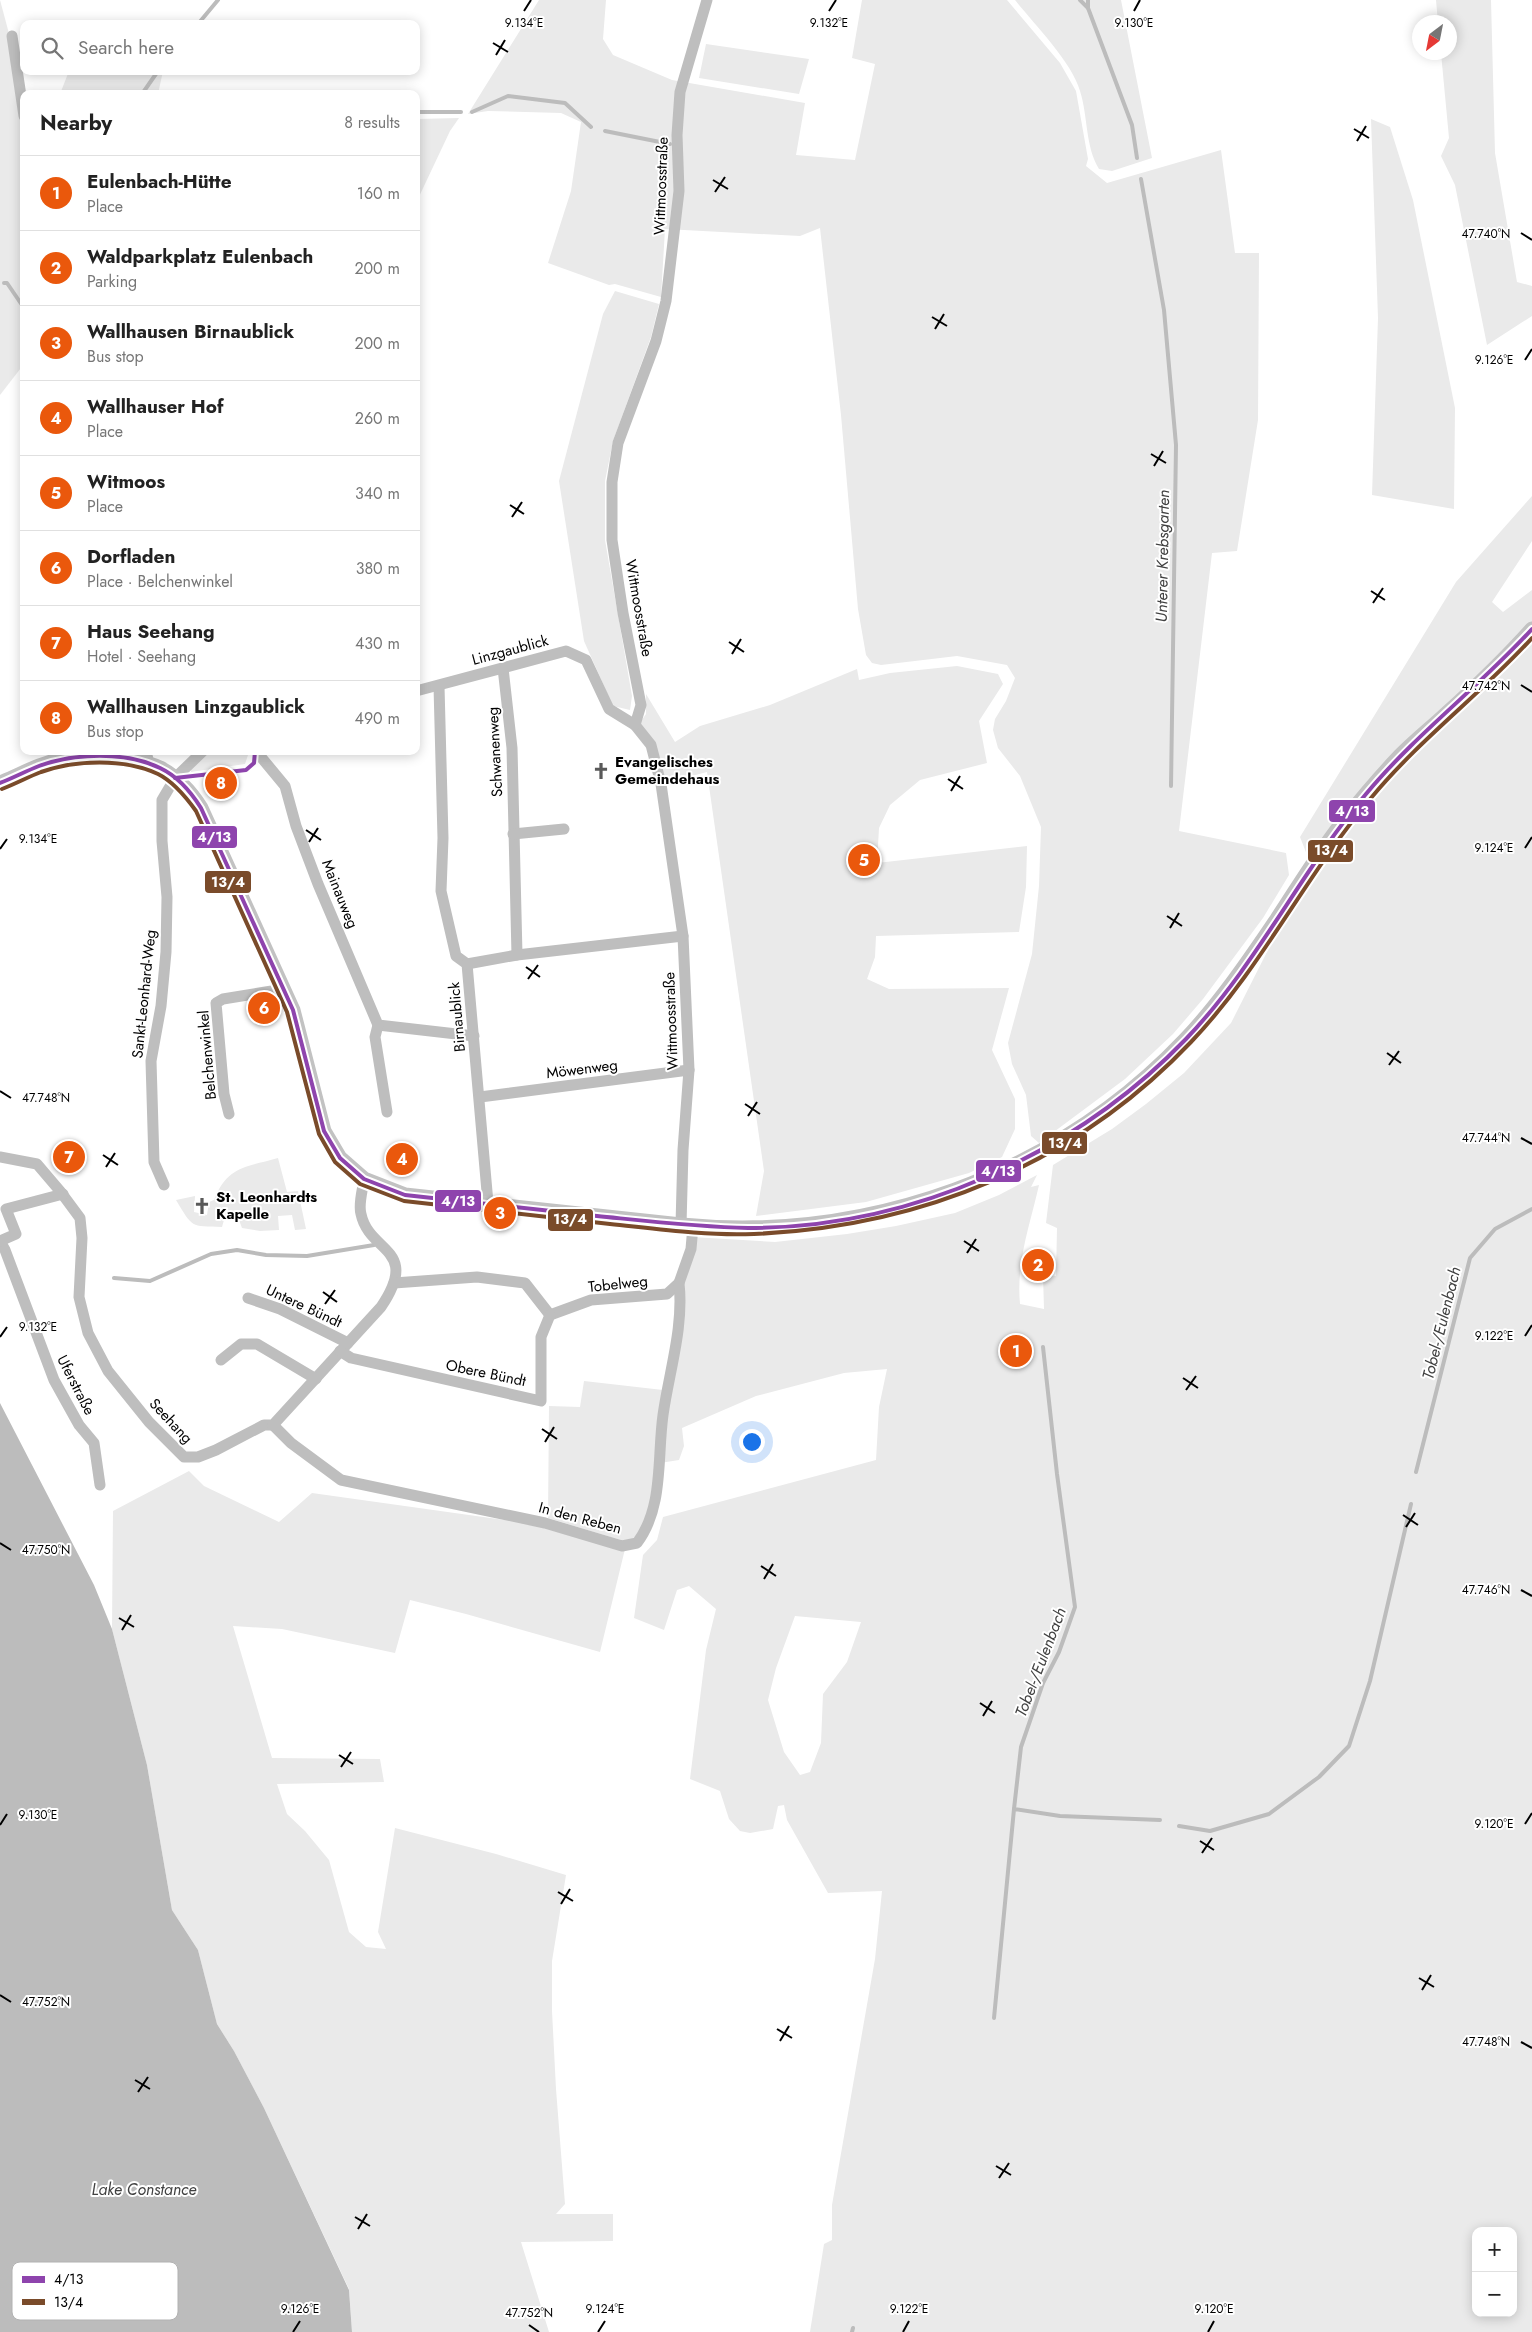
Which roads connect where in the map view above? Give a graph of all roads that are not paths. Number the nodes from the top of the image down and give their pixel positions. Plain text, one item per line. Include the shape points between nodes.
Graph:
1 (706, 0) edge
2 (12, 36) dead end
3 (20, 90) edge
4 (1532, 629) edge
5 (503, 668) junction
6 (439, 686) junction
7 (420, 690) edge
8 (635, 725) junction
9 (199, 755) edge
10 (259, 755) edge
11 (147, 758) edge
12 (175, 778) junction
13 (0, 783) edge
14 (564, 829) dead end
15 (513, 834) junction
16 (683, 936) junction
17 (517, 954) junction
18 (467, 964) junction
19 (284, 989) junction
20 (378, 1025) junction
21 (474, 1036) junction
22 (689, 1070) junction
23 (480, 1097) junction
24 (388, 1112) dead end
25 (229, 1114) dead end
26 (0, 1157) edge
27 (364, 1179) junction
28 (164, 1185) dead end
29 (63, 1194) junction
30 (488, 1203) junction
31 (687, 1225) junction
32 (0, 1241) edge
33 (394, 1283) junction
34 (679, 1283) junction
35 (248, 1298) dead end
36 (550, 1315) junction
37 (344, 1347) junction
38 (222, 1360) dead end
39 (316, 1379) junction
40 (274, 1425) junction
41 (100, 1485) dead end

1 - 8 street, Wittmoosstraße via 680,92 677,135 679,191 666,300 656,341 618,443 612,482 612,540 641,705
2 - 3 street
4 - 31 main road via 1505,659 1398,758 1346,817 1238,975 1186,1039 1133,1089 1086,1124 988,1179 868,1216 806,1225
5 - 6 street, Linzgaublick
5 - 8 street, Linzgaublick via 566,650 586,660 610,709
5 - 15 street, Schwanenweg via 512,748
6 - 7 street, Linzgaublick
6 - 18 street, Birnaublick via 443,838 441,891 456,956
8 - 16 street, Wittmoosstraße via 650,744 661,784
9 - 12 street
10 - 20 street, Mainauweg via 285,786 318,884
11 - 12 main road
11 - 13 main road via 79,757 39,766
12 - 19 main road via 201,808
12 - 28 street, Sankt-Leonhard-Weg via 162,800 166,952 151,1061 154,1162
14 - 15 street
15 - 17 street, Schwanenweg
16 - 17 street
16 - 22 street, Wittmoosstraße
17 - 18 street
18 - 21 street, Birnaublick
19 - 25 street, Belchenwinkel via 223,998 216,1003 224,1094
19 - 27 main road via 293,1010 324,1131 340,1158
20 - 21 street
20 - 24 street, Mainauweg via 375,1037
21 - 23 street, Birnaublick
22 - 23 street, Möwenweg
22 - 31 street, Wittmoosstraße via 683,1150
23 - 30 street, Birnaublick
26 - 29 street, Seehang via 37,1164
27 - 30 main road via 404,1194
27 - 33 street via 360,1213 369,1231 389,1251 395,1265
29 - 32 street via 6,1209 16,1234
29 - 40 street, Seehang via 80,1218 79,1298 88,1333 108,1371 149,1422 184,1458 198,1457 264,1425
30 - 31 main road
31 - 34 street via 691,1249
32 - 41 street, Uferstraße via 54,1380 79,1425 94,1443
33 - 36 street via 477,1277 525,1283
33 - 37 street via 381,1307
34 - 36 street, Tobelweg via 667,1294 591,1300
34 - 40 street, In den Reben via 682,1304 663,1417 660,1482 645,1532 636,1543 622,1546 545,1523 342,1480 291,1443
35 - 37 street, Untere Bündt via 280,1309
36 - 37 street, Obere Bündt via 541,1337 541,1400 351,1358
37 - 39 street
38 - 39 street via 241,1344 257,1344
39 - 40 street

